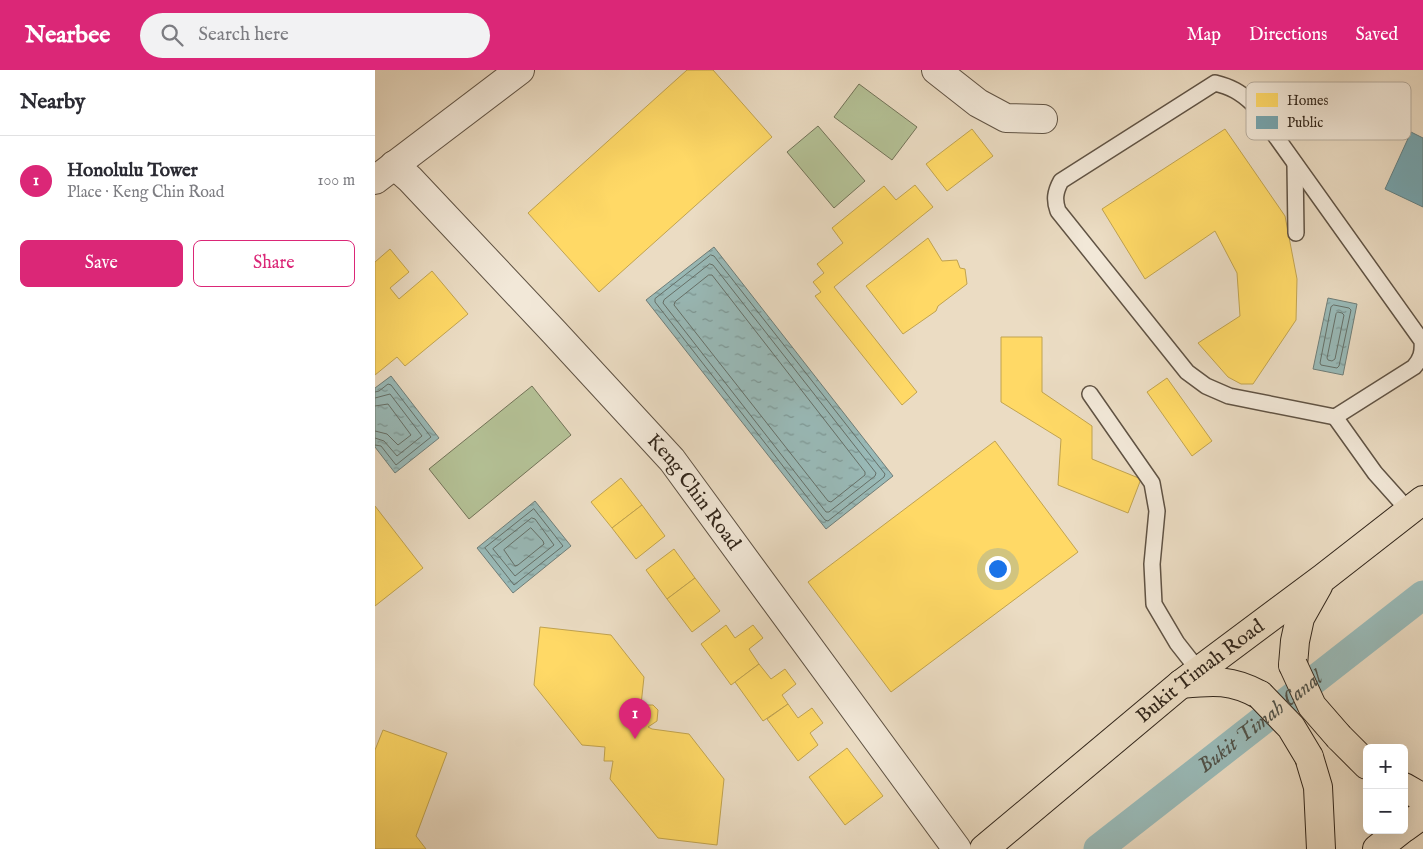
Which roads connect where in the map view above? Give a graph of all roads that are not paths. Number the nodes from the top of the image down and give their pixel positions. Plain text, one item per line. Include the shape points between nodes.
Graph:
1 (520, 70) edge
2 (936, 70) edge
3 (1246, 98) edge
4 (1043, 119) dead end
5 (1278, 140) edge
6 (1295, 164) junction
7 (384, 172) edge
8 (1296, 233) dead end
9 (1090, 394) dead end
10 (1335, 417) junction
11 (1416, 506) edge
12 (1323, 578) junction
13 (1190, 677) junction
14 (1363, 761) edge
15 (1407, 789) edge
16 (1423, 798) edge
17 (1423, 814) edge
18 (1408, 825) edge
19 (1396, 834) edge
20 (957, 849) edge
21 (984, 849) edge
22 (1321, 849) edge
23 (1377, 849) edge

1 - 7 street
2 - 4 street via 977,103 1006,118
3 - 10 lane via 1229,86 1215,83 1061,181 1055,204 1187,372 1206,386 1229,396
5 - 6 lane
6 - 8 lane
6 - 10 lane via 1422,341 1419,362
7 - 20 street, Keng Chin Road via 410,179 672,460
9 - 13 lane via 1152,483 1157,511 1152,564 1154,604 1177,643
10 - 11 lane via 1375,473
11 - 12 highway, Bukit Timah Road
12 - 13 highway, Bukit Timah Road
12 - 14 highway, bridge via 1300,618 1293,665 1312,706
13 - 21 highway, Bukit Timah Road
13 - 22 highway, bridge via 1244,686 1261,695 1291,727 1309,757 1318,787
15 - 16 highway
17 - 18 highway
19 - 23 highway

